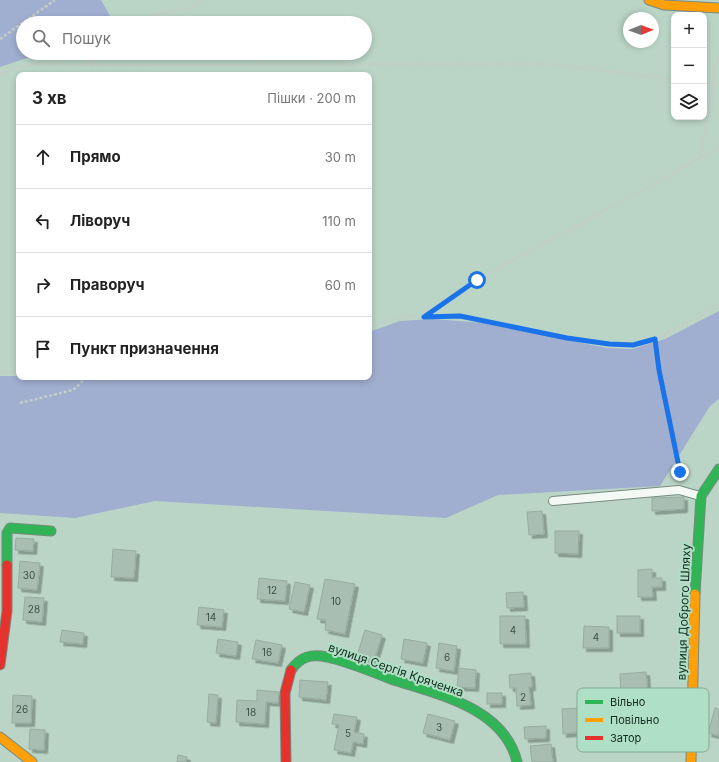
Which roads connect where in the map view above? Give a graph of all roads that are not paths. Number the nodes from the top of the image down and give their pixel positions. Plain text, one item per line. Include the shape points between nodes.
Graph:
1 (649, 0) edge
2 (719, 8) edge
3 (719, 469) edge
4 (701, 496) junction
5 (554, 501) dead end
6 (51, 531) dead end
7 (0, 665) edge
8 (693, 688) edge
9 (0, 737) edge
10 (691, 752) edge
11 (32, 762) edge
12 (286, 762) edge
13 (517, 762) edge
14 (691, 762) edge

1 - 2 street via 664,5
3 - 4 street
4 - 5 lane via 679,490
4 - 8 street, вулиця Доброго Шляху
6 - 7 street via 10,528 7,533 7,611
9 - 11 street
10 - 14 street, вулиця Доброго Шляху
12 - 13 street, вулиця Сергія Кряченка via 288,751 284,707 285,682 298,660 308,655 331,658 439,695 478,712 504,732

